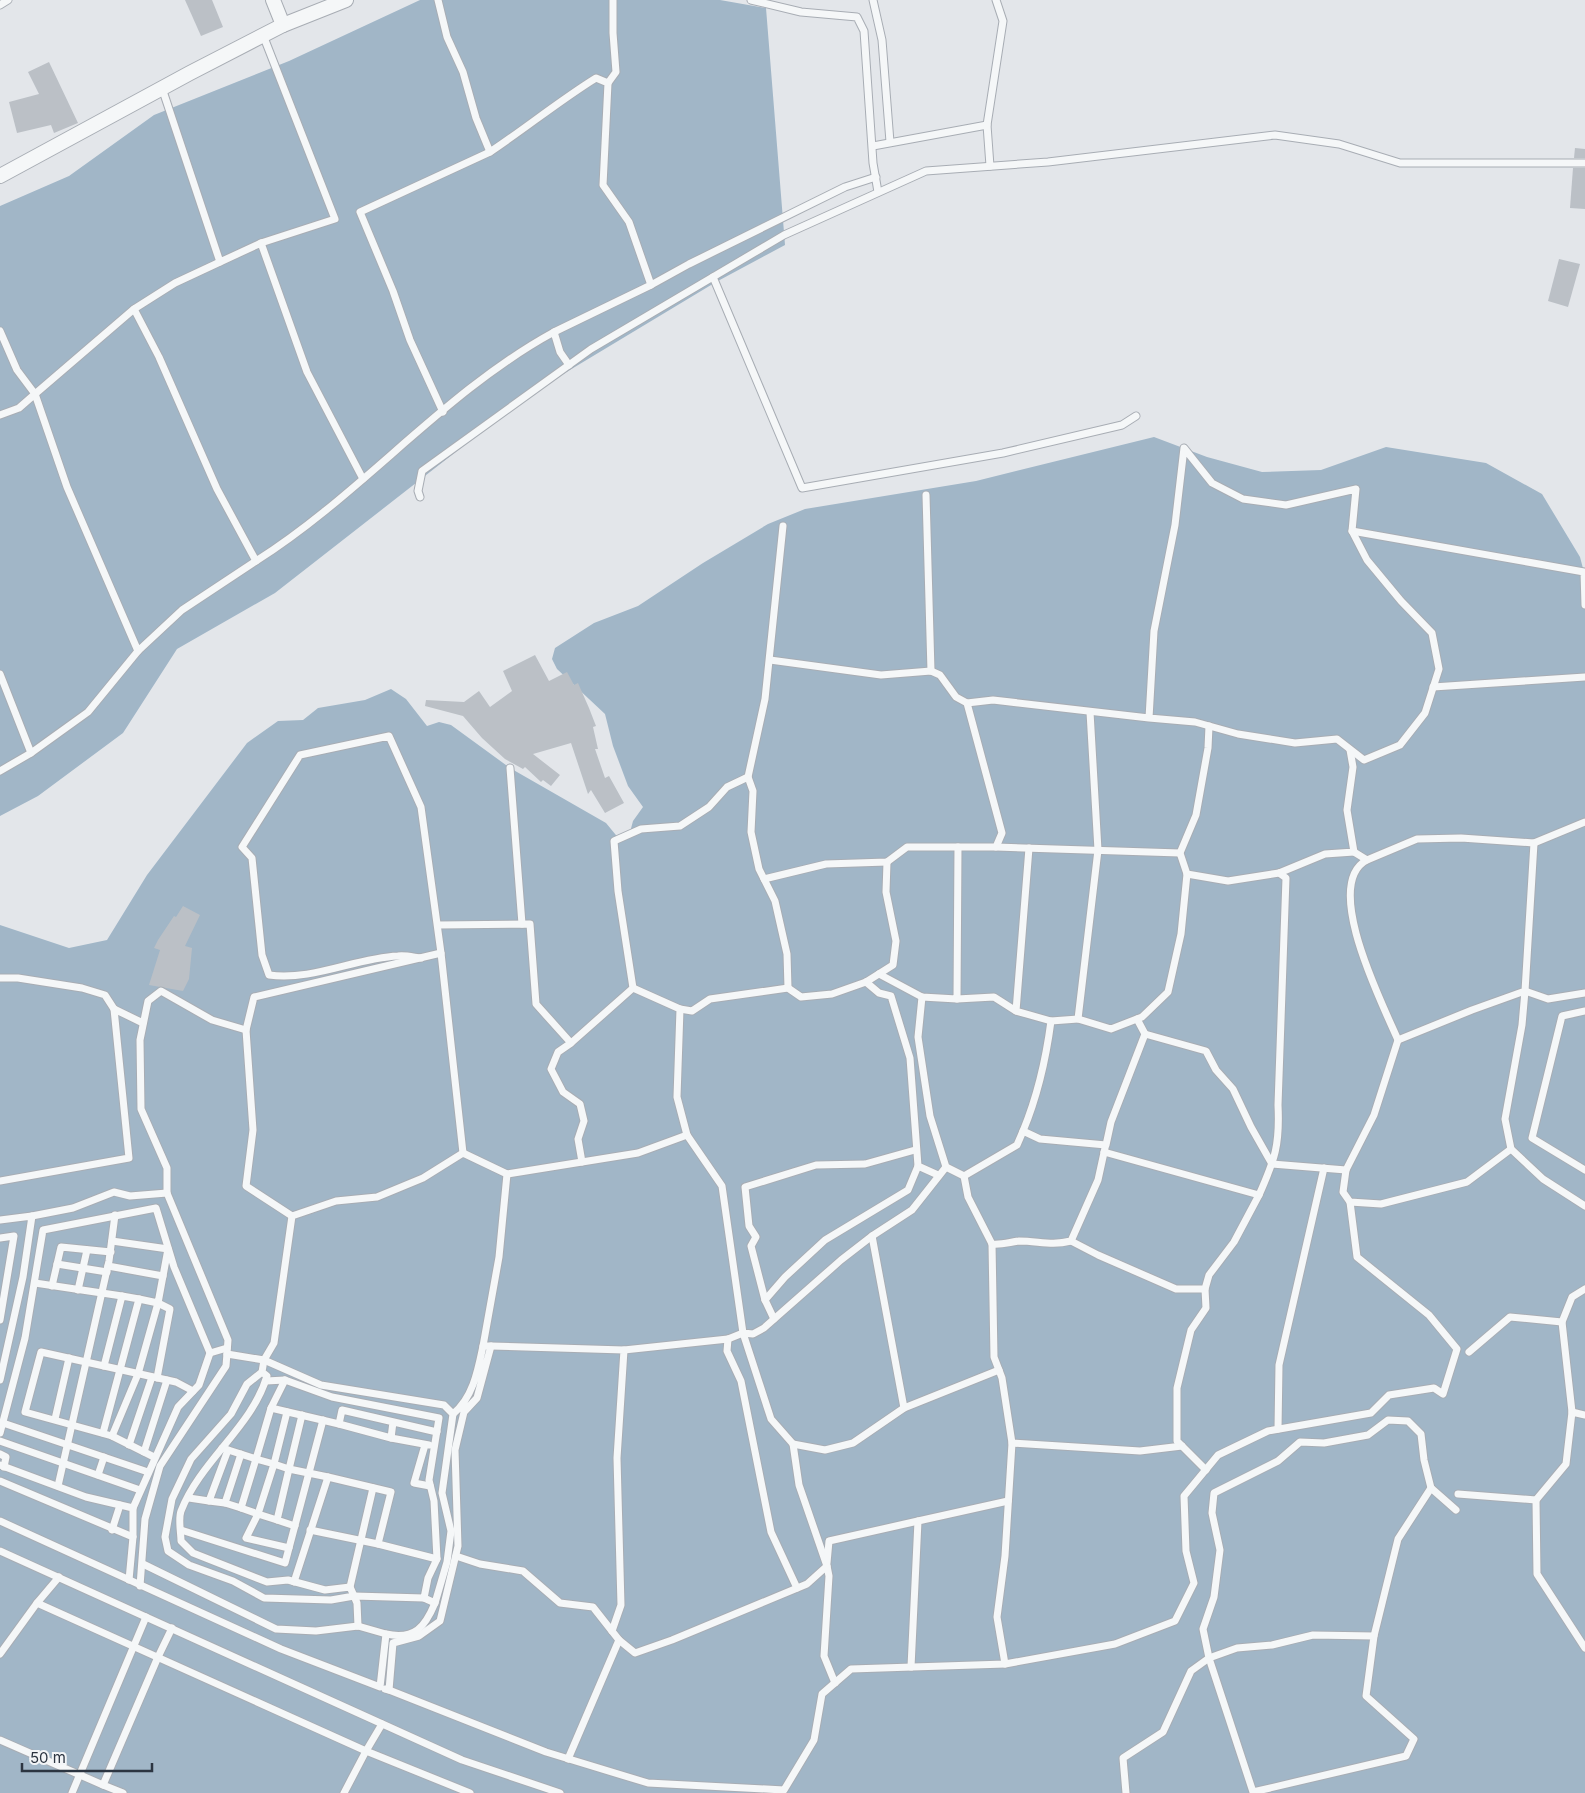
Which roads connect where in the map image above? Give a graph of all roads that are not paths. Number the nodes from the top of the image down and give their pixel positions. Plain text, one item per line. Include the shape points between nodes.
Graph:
1 (8, 0) edge
2 (273, 0) edge
3 (346, 0) edge
4 (438, 0) edge
5 (614, 0) edge
6 (751, 0) edge
7 (873, 0) edge
8 (996, 0) edge
9 (0, 5) edge
10 (282, 25) junction
11 (263, 35) junction
12 (608, 83) junction
13 (162, 88) junction
14 (987, 125) junction
15 (890, 142) junction
16 (873, 146) junction
17 (490, 152) junction
18 (1585, 163) edge
19 (990, 166) junction
20 (0, 176) edge
21 (876, 177) junction
22 (878, 192) junction
23 (261, 243) junction
24 (220, 262) junction
25 (713, 277) junction
26 (651, 285) junction
27 (134, 309) junction
28 (0, 331) edge
29 (554, 332) junction
30 (569, 365) junction
31 (35, 394) junction
32 (443, 412) junction
33 (0, 414) edge
34 (1136, 416) dead end
35 (363, 479) junction
36 (926, 496) dead end
37 (420, 497) dead end
38 (783, 526) dead end
39 (1352, 531) junction
40 (256, 561) junction
41 (1585, 605) edge
42 (138, 651) junction
43 (770, 660) junction
44 (931, 671) junction
45 (0, 674) edge
46 (1585, 677) edge
47 (1433, 687) junction
48 (967, 703) junction
49 (1090, 712) junction
50 (1149, 718) junction
51 (1209, 726) junction
52 (1350, 750) junction
53 (31, 753) junction
54 (510, 768) dead end
55 (0, 771) edge
56 (748, 777) junction
57 (1585, 822) edge
58 (1534, 843) junction
59 (958, 847) junction
60 (996, 847) junction
61 (1029, 848) junction
62 (1098, 850) junction
63 (1354, 852) junction
64 (1180, 853) junction
65 (1367, 860) junction
66 (887, 862) junction
67 (1279, 873) junction
68 (1187, 874) junction
69 (764, 879) junction
70 (522, 924) junction
71 (438, 925) junction
72 (442, 953) junction
73 (421, 958) junction
74 (879, 974) junction
75 (0, 978) edge
76 (866, 982) junction
77 (633, 988) junction
78 (788, 988) junction
79 (1525, 991) junction
80 (1585, 993) edge
81 (922, 997) junction
82 (957, 999) junction
83 (114, 1009) junction
84 (680, 1009) junction
85 (1016, 1011) junction
86 (1585, 1011) edge
87 (1137, 1019) junction
88 (1078, 1020) junction
89 (1051, 1021) junction
90 (143, 1023) junction
91 (246, 1030) junction
92 (1146, 1034) junction
93 (1398, 1040) junction
94 (571, 1042) junction
95 (1023, 1131) junction
96 (687, 1135) junction
97 (1105, 1148) junction
98 (1511, 1149) junction
99 (915, 1150) junction
100 (463, 1153) junction
101 (582, 1162) junction
102 (1272, 1164) junction
103 (918, 1166) junction
104 (946, 1166) junction
105 (1324, 1168) junction
106 (1346, 1170) junction
107 (1585, 1170) edge
108 (507, 1174) junction
109 (938, 1175) junction
110 (964, 1176) junction
111 (0, 1181) edge
112 (167, 1193) junction
113 (1259, 1195) junction
114 (1350, 1202) junction
115 (1585, 1206) edge
116 (115, 1215) junction
117 (32, 1216) junction
118 (292, 1216) junction
119 (0, 1220) edge
120 (872, 1236) junction
121 (0, 1238) edge
122 (112, 1241) junction
123 (1071, 1241) junction
124 (992, 1244) junction
125 (168, 1249) junction
126 (87, 1250) junction
127 (111, 1252) junction
128 (57, 1264) junction
129 (82, 1269) junction
130 (107, 1269) junction
131 (163, 1276) junction
132 (3, 1280) edge
133 (34, 1283) junction
134 (52, 1286) junction
135 (1206, 1289) junction
136 (1585, 1289) edge
137 (78, 1290) junction
138 (102, 1294) junction
139 (122, 1296) junction
140 (139, 1299) junction
141 (765, 1300) junction
142 (158, 1303) junction
143 (774, 1319) junction
144 (0, 1320) edge
145 (1562, 1322) junction
146 (743, 1333) junction
147 (728, 1339) junction
148 (487, 1346) junction
149 (624, 1350) junction
150 (227, 1351) junction
151 (1469, 1352) dead end
152 (210, 1353) junction
153 (69, 1358) junction
154 (264, 1360) junction
155 (87, 1362) junction
156 (104, 1366) junction
157 (121, 1370) junction
158 (999, 1370) junction
159 (262, 1372) junction
160 (138, 1374) junction
161 (154, 1377) junction
162 (0, 1380) edge
163 (167, 1380) junction
164 (285, 1380) junction
165 (266, 1381) junction
166 (193, 1391) junction
167 (271, 1408) junction
168 (904, 1408) junction
169 (287, 1412) junction
170 (1572, 1412) junction
171 (453, 1414) junction
172 (302, 1415) junction
173 (1585, 1415) edge
174 (55, 1420) junction
175 (323, 1420) junction
176 (393, 1422) junction
177 (3, 1423) junction
178 (73, 1424) junction
179 (339, 1424) junction
180 (1278, 1429) junction
181 (437, 1432) junction
182 (0, 1433) edge
183 (103, 1433) junction
184 (112, 1436) junction
185 (391, 1438) junction
186 (0, 1441) edge
187 (1012, 1443) junction
188 (425, 1444) junction
189 (793, 1444) junction
190 (68, 1445) junction
191 (129, 1445) junction
192 (1182, 1446) junction
193 (434, 1447) junction
194 (225, 1449) junction
195 (144, 1452) junction
196 (0, 1454) edge
197 (241, 1454) junction
198 (104, 1457) junction
199 (154, 1457) junction
200 (256, 1460) junction
201 (64, 1462) junction
202 (274, 1464) junction
203 (2, 1466) edge
204 (289, 1469) junction
205 (1206, 1470) junction
206 (148, 1472) junction
207 (309, 1473) junction
208 (98, 1475) junction
209 (328, 1477) junction
210 (0, 1481) edge
211 (58, 1486) junction
212 (430, 1486) junction
213 (373, 1488) junction
214 (1431, 1488) junction
215 (140, 1490) junction
216 (1458, 1494) dead end
217 (188, 1498) junction
218 (1536, 1500) junction
219 (209, 1501) junction
220 (1008, 1501) junction
221 (225, 1503) junction
222 (120, 1505) junction
223 (133, 1508) junction
224 (241, 1508) junction
225 (1456, 1510) dead end
226 (258, 1514) junction
227 (277, 1520) junction
228 (0, 1521) edge
229 (918, 1521) junction
230 (295, 1526) junction
231 (112, 1530) junction
232 (181, 1530) junction
233 (310, 1530) junction
234 (133, 1537) junction
235 (361, 1542) junction
236 (378, 1544) junction
237 (289, 1548) junction
238 (0, 1550) edge
239 (456, 1556) junction
240 (436, 1559) junction
241 (143, 1564) junction
242 (827, 1566) junction
243 (59, 1577) junction
244 (129, 1580) junction
245 (294, 1582) junction
246 (140, 1586) junction
247 (350, 1587) junction
248 (797, 1588) junction
249 (354, 1596) junction
250 (424, 1598) junction
251 (435, 1603) junction
252 (37, 1604) junction
253 (146, 1617) junction
254 (358, 1626) junction
255 (172, 1628) junction
256 (612, 1631) junction
257 (386, 1634) junction
258 (1374, 1636) junction
259 (619, 1640) junction
260 (135, 1646) junction
261 (1585, 1648) edge
262 (0, 1654) edge
263 (158, 1657) junction
264 (1208, 1658) junction
265 (1005, 1664) junction
266 (911, 1667) junction
267 (834, 1683) junction
268 (380, 1687) junction
269 (389, 1690) junction
270 (382, 1724) junction
271 (0, 1740) edge
272 (366, 1751) junction
273 (568, 1759) junction
274 (79, 1775) junction
275 (103, 1785) junction
276 (1253, 1792) edge
277 (72, 1793) edge
278 (123, 1793) edge
279 (344, 1793) edge
280 (470, 1793) edge
281 (560, 1793) edge
282 (1126, 1793) edge

1 - 9 lane
2 - 10 street
3 - 10 street
4 - 17 lane via 446,37 463,72
5 - 12 lane via 612,33 616,72
6 - 16 lane via 801,12 857,17 864,31
7 - 15 lane via 882,40
8 - 14 lane via 1003,21
10 - 11 street
11 - 13 street
11 - 23 lane via 334,218
12 - 17 lane via 596,78
12 - 26 lane via 604,185 629,222
13 - 20 street
13 - 24 lane
14 - 15 lane
14 - 19 lane
15 - 16 lane
16 - 21 lane
17 - 32 lane via 360,212 410,340
18 - 19 lane via 1400,163 1339,144 1275,135
19 - 22 lane via 926,171
21 - 22 lane
21 - 26 lane via 845,187
22 - 25 lane via 784,235
23 - 24 lane
23 - 35 lane via 307,372
24 - 27 lane via 174,283
25 - 30 lane
25 - 34 lane via 802,488 1003,453 1122,426
26 - 29 lane
27 - 31 lane
27 - 40 lane via 159,357 217,490
28 - 31 lane via 17,370
29 - 30 lane via 560,352
29 - 32 lane via 495,370
30 - 37 lane via 422,471
31 - 33 lane via 19,408
31 - 42 lane via 67,487
32 - 35 lane
35 - 40 lane
36 - 44 lane
38 - 43 lane
39 - 41 lane via 1584,572
39 - 47 lane via 1367,560 1432,633 1439,669
39 - 50 lane via 1356,489 1286,505 1244,499 1212,483 1184,448 1175,525 1154,631
40 - 42 lane via 182,610
42 - 53 lane via 88,712
43 - 44 lane via 881,675
43 - 56 lane
44 - 48 lane via 940,675 956,697
45 - 53 lane
46 - 47 lane
47 - 52 lane via 1425,713 1400,745 1364,760
48 - 49 lane via 993,700
48 - 60 lane via 1002,833
49 - 50 lane
49 - 62 lane
50 - 51 lane
51 - 52 lane via 1295,743 1337,739
51 - 64 lane via 1196,815
52 - 63 lane via 1353,767 1347,810
53 - 55 lane
54 - 70 lane
56 - 69 lane via 753,791 751,832
56 - 77 lane via 727,787 708,808 680,826 641,829 614,841
57 - 58 lane
58 - 65 lane via 1461,838 1418,840
58 - 79 lane
59 - 60 lane
59 - 66 lane via 907,847
59 - 82 lane
60 - 61 lane
61 - 62 lane
61 - 85 lane
62 - 64 lane
62 - 88 lane
63 - 65 lane
63 - 67 lane via 1325,854
64 - 68 lane
65 - 93 lane via 1359,864 1349,886 1350,912 1369,973
66 - 69 lane via 826,864
66 - 74 lane via 886,892 896,942 893,965
67 - 68 lane via 1228,881
67 - 102 lane via 1286,878 1278,1105 1280,1136
68 - 87 lane via 1181,934 1168,992
69 - 78 lane via 775,901 787,954
70 - 71 lane
70 - 94 lane via 530,924 536,1004
71 - 72 lane
71 - 73 lane via 421,807 388,736 300,755 242,847 252,858 262,955 269,975 282,977 317,972 398,956
72 - 73 lane
72 - 100 lane
73 - 91 lane via 254,997
74 - 76 lane
74 - 81 lane
75 - 83 lane via 82,988 104,995
76 - 78 lane via 832,994 801,997
76 - 99 lane via 880,994 891,996 910,1058
77 - 84 lane
77 - 94 lane
78 - 84 lane via 710,999 692,1011
79 - 80 lane via 1548,1000
79 - 93 lane
79 - 98 lane via 1505,1119
81 - 82 lane
81 - 104 lane via 918,1037 930,1116
82 - 85 lane via 994,998
83 - 90 lane
83 - 111 lane via 129,1158
84 - 96 lane via 677,1097
85 - 89 lane
86 - 107 lane via 1562,1016 1532,1138
87 - 88 lane via 1111,1029
87 - 92 lane
88 - 89 lane
89 - 95 lane via 1046,1061
90 - 91 lane via 148,1001 161,991 212,1020
90 - 112 lane via 140,1040 141,1109 167,1168
91 - 118 lane via 253,1130 246,1186
92 - 97 lane via 1111,1122
92 - 102 lane via 1206,1050 1216,1070 1233,1089
93 - 106 lane via 1374,1115
94 - 101 lane via 558,1052 552,1069 563,1092 580,1104 584,1121 578,1139
95 - 97 lane via 1040,1139
95 - 110 lane via 1018,1145
96 - 101 lane via 638,1153
96 - 146 lane via 722,1186
97 - 113 lane
97 - 123 lane via 1098,1180
98 - 114 lane via 1467,1182 1381,1204
98 - 115 lane via 1543,1179
99 - 103 lane
99 - 141 lane via 865,1164 816,1165 745,1187 750,1226 756,1237 751,1246
100 - 108 lane
100 - 118 lane via 423,1178 377,1197 336,1201
101 - 108 lane
102 - 105 lane
102 - 113 lane
103 - 109 lane
103 - 141 lane via 908,1190 825,1240 785,1276
104 - 109 lane
104 - 110 lane
105 - 106 lane
105 - 180 lane via 1279,1364
106 - 114 lane via 1344,1192
108 - 148 lane
109 - 120 lane via 912,1210
110 - 124 lane via 968,1196
112 - 117 lane via 130,1196 114,1192 73,1208
112 - 150 lane via 228,1340
113 - 135 lane via 1234,1242 1209,1275
114 - 180 lane via 1357,1257 1430,1316 1457,1349 1443,1394 1434,1388 1389,1395 1371,1413
116 - 122 lane
116 - 125 lane via 156,1208
116 - 133 lane via 43,1230
117 - 119 lane
117 - 162 lane via 23,1277
118 - 154 lane via 274,1343
120 - 143 lane
120 - 168 lane
121 - 132 lane via 14,1236
122 - 125 lane
122 - 127 lane
123 - 124 lane via 1054,1245 1019,1241
123 - 135 lane via 1176,1289
124 - 158 lane via 994,1357
125 - 131 lane
125 - 152 lane
126 - 127 lane
126 - 128 lane via 61,1247
126 - 129 lane
127 - 130 lane
128 - 129 lane
128 - 134 lane
129 - 130 lane
129 - 137 lane
130 - 131 lane
130 - 138 lane
131 - 142 lane
132 - 144 lane
133 - 134 lane
133 - 177 lane via 25,1338
134 - 137 lane
135 - 192 lane via 1206,1308 1191,1330 1176,1388 1177,1441
136 - 145 lane via 1572,1297
137 - 138 lane
138 - 139 lane
138 - 155 lane
139 - 140 lane
139 - 156 lane
140 - 142 lane
140 - 157 lane
141 - 143 lane
142 - 160 lane
142 - 161 lane via 170,1309
143 - 146 lane via 754,1334
145 - 151 lane via 1510,1317
145 - 170 lane
146 - 147 lane
146 - 189 lane via 771,1419
147 - 149 lane
147 - 248 lane via 727,1351 741,1381 771,1532
148 - 149 lane
148 - 171 lane via 463,1406
148 - 239 lane via 477,1398 464,1412 455,1450
149 - 256 lane via 617,1458 621,1605
150 - 152 lane
150 - 154 lane
150 - 241 lane via 226,1366 160,1466 145,1519
152 - 166 lane via 199,1385
153 - 155 lane
153 - 174 lane
153 - 174 lane via 41,1352 25,1412
154 - 159 lane
154 - 171 lane via 321,1385 444,1405
155 - 156 lane
155 - 178 lane
156 - 157 lane
157 - 160 lane
157 - 183 lane
158 - 168 lane
158 - 187 lane
159 - 165 lane via 267,1376
159 - 249 lane via 247,1384 231,1414 191,1460 172,1499 165,1537 168,1551 189,1565 232,1581 264,1598 331,1600
160 - 161 lane
160 - 184 lane
161 - 163 lane
161 - 191 lane
163 - 166 lane
163 - 195 lane
164 - 165 lane
164 - 167 lane
164 - 181 lane via 332,1397 439,1418
165 - 194 lane
166 - 199 lane via 178,1407
167 - 169 lane
167 - 200 lane
168 - 189 lane via 853,1443 825,1450
169 - 172 lane
169 - 202 lane
170 - 173 lane
170 - 218 lane via 1566,1464
171 - 251 lane via 442,1493 451,1531 447,1562
172 - 175 lane
172 - 204 lane
174 - 178 lane
175 - 179 lane
175 - 207 lane
176 - 179 lane via 342,1410
176 - 181 lane
176 - 185 lane
177 - 182 lane
177 - 190 lane
178 - 183 lane
178 - 190 lane
179 - 185 lane
180 - 205 lane via 1218,1455
181 - 193 lane
183 - 184 lane
184 - 191 lane
185 - 188 lane
186 - 201 lane
187 - 192 lane via 1140,1451
187 - 220 lane
188 - 193 lane
188 - 212 lane via 414,1483
189 - 242 lane via 799,1485
190 - 198 lane
190 - 201 lane
191 - 195 lane
192 - 205 lane
193 - 212 lane via 428,1480
194 - 197 lane
194 - 217 lane via 206,1466
194 - 219 lane
195 - 199 lane
196 - 203 lane via 6,1456
197 - 200 lane
197 - 221 lane
198 - 206 lane
198 - 208 lane
199 - 206 lane
200 - 202 lane
200 - 224 lane
201 - 208 lane
201 - 211 lane
202 - 204 lane
202 - 226 lane
203 - 211 lane
204 - 207 lane
204 - 227 lane
205 - 265 lane via 1184,1496 1186,1551 1194,1583 1175,1621 1115,1644
206 - 215 lane
207 - 209 lane
207 - 230 lane
208 - 215 lane
209 - 213 lane
209 - 233 lane
210 - 231 lane
211 - 222 lane
212 - 240 lane via 434,1501
213 - 235 lane
213 - 236 lane via 390,1492
214 - 225 lane
214 - 258 lane via 1398,1539
214 - 264 lane via 1421,1434 1408,1421 1388,1420 1368,1435 1324,1443 1300,1442 1278,1461 1214,1493 1212,1513 1220,1550 1214,1597 1203,1629
215 - 223 lane
216 - 218 lane
217 - 219 lane
217 - 232 lane via 180,1513
218 - 261 lane via 1537,1574
219 - 221 lane
220 - 229 lane
220 - 265 lane via 997,1617
221 - 224 lane
222 - 223 lane
222 - 231 lane
223 - 234 lane
224 - 226 lane
226 - 227 lane
226 - 237 lane via 246,1538
227 - 230 lane
228 - 244 lane
229 - 242 lane via 828,1541
229 - 266 lane
230 - 237 lane
231 - 234 lane
232 - 237 lane via 285,1563
232 - 245 lane via 181,1542 193,1554 267,1582
233 - 235 lane
233 - 245 lane
234 - 244 lane
235 - 236 lane
235 - 247 lane
236 - 240 lane
238 - 243 lane
239 - 256 lane via 480,1564 523,1571 560,1603 593,1607
239 - 269 lane via 440,1621 419,1636 393,1642
240 - 250 lane
241 - 246 lane
241 - 254 lane via 276,1629 316,1631
242 - 248 lane via 807,1584
242 - 267 lane via 824,1656
243 - 252 lane
243 - 253 lane
244 - 246 lane
245 - 247 lane via 325,1590
246 - 268 lane via 281,1649
247 - 249 lane
248 - 259 lane via 635,1653
249 - 250 lane
249 - 254 lane
250 - 251 lane
251 - 257 lane via 426,1624 414,1633
252 - 260 lane
252 - 262 lane
253 - 255 lane
253 - 260 lane
254 - 257 lane
255 - 263 lane
255 - 270 lane
256 - 259 lane
257 - 268 lane
258 - 264 lane via 1313,1635 1272,1646 1237,1648
258 - 276 lane via 1366,1696 1414,1739 1406,1756
259 - 273 lane
260 - 263 lane
260 - 274 lane
263 - 272 lane
263 - 275 lane
264 - 276 lane
264 - 282 lane via 1191,1671 1163,1732 1123,1758
265 - 266 lane
266 - 267 lane via 851,1669
267 - 273 lane via 822,1694 814,1740 784,1790 648,1783
268 - 269 lane
269 - 273 lane
270 - 272 lane
270 - 281 lane via 462,1760
271 - 274 lane
272 - 279 lane
272 - 280 lane
274 - 275 lane
274 - 277 lane
275 - 278 lane

